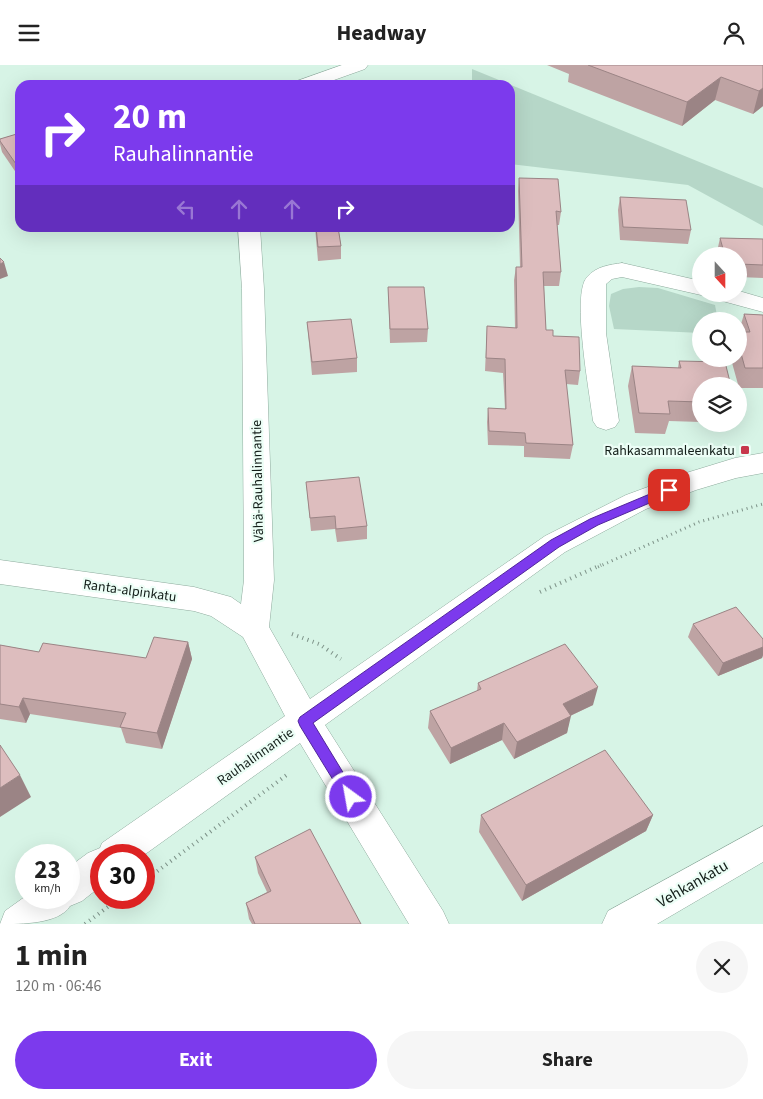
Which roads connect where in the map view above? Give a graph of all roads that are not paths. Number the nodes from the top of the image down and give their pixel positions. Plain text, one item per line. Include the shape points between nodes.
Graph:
1 (358, 65) edge
2 (317, 80) edge
3 (248, 232) edge
4 (692, 286) edge
5 (748, 301) edge
6 (763, 305) edge
7 (606, 421) dead end
8 (763, 463) edge
9 (0, 572) edge
10 (254, 628) junction
11 (313, 735) junction
12 (763, 843) edge
13 (133, 844) edge
14 (39, 909) edge
15 (18, 924) edge
16 (430, 924) edge
17 (621, 924) edge

1 - 2 street
3 - 10 street, Vähä-Rauhalinnantie via 253,289 259,580
4 - 7 street via 622,271 605,273 595,282 595,328
5 - 6 street
8 - 11 street, Rauhalinnantie via 686,483 594,522 555,544 363,680
9 - 10 street, Ranta-alpinkatu via 194,599 220,606
10 - 11 street
11 - 13 street, Rauhalinnantie
11 - 16 street
12 - 17 street, Vehkankatu
14 - 15 street

